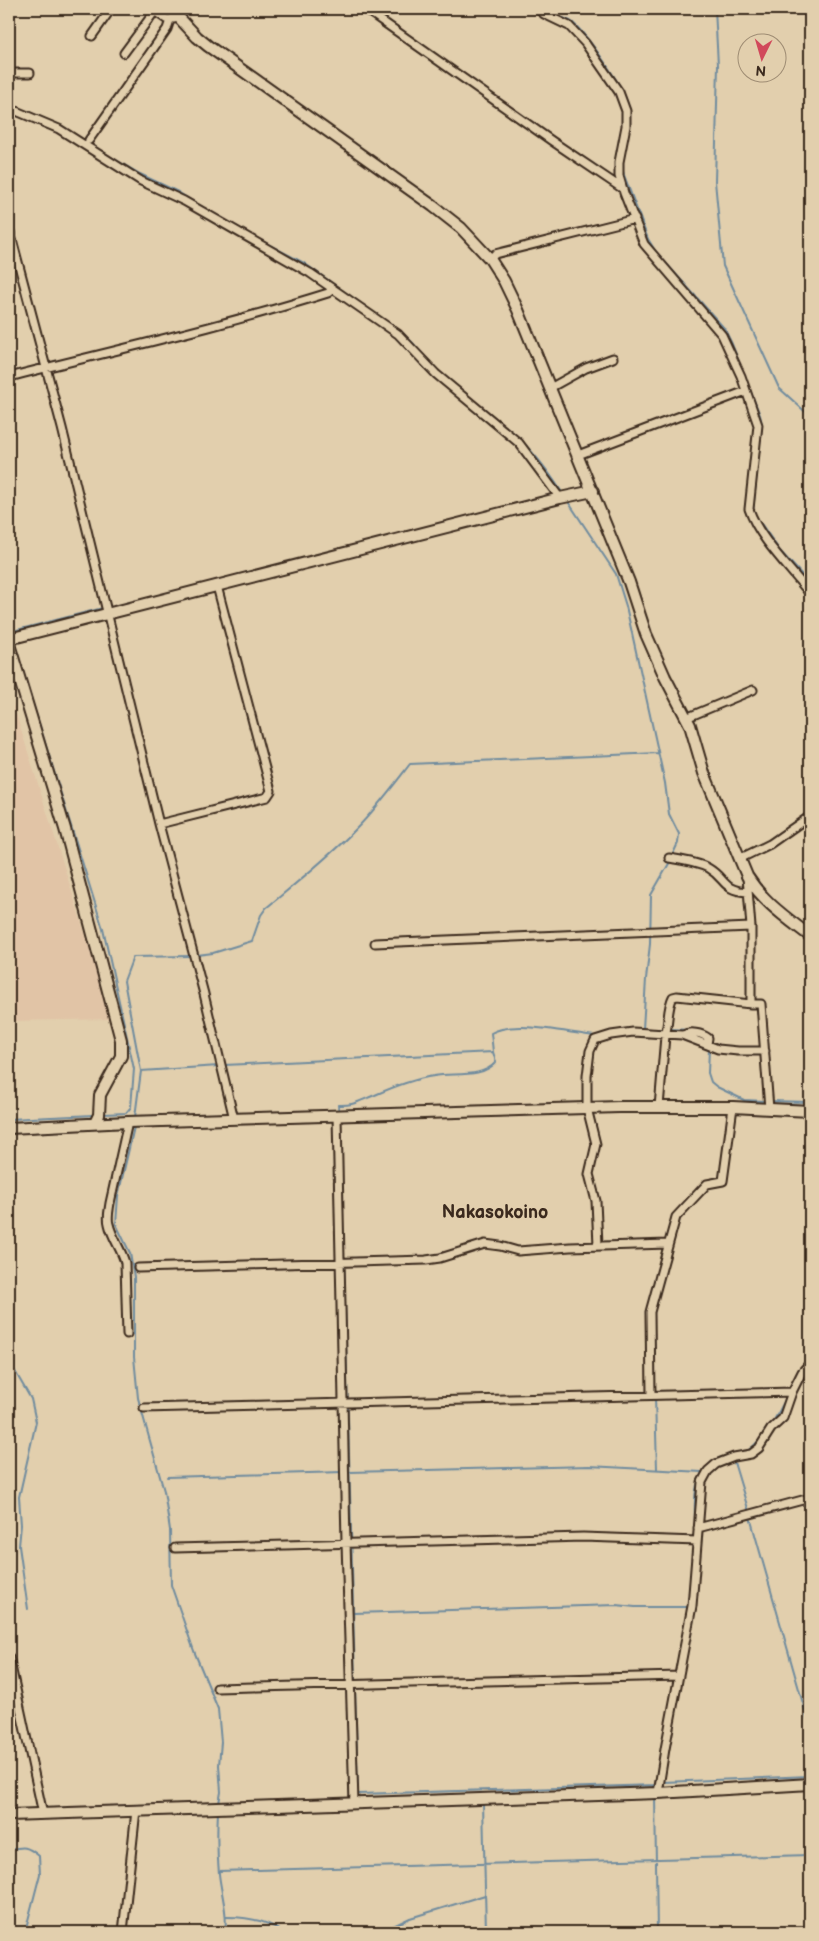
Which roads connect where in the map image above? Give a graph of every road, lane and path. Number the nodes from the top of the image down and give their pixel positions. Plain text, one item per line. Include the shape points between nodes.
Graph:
1 (111, 9) edge
2 (365, 9) edge
3 (538, 9) edge
4 (153, 10) edge
5 (175, 14) edge
6 (92, 36) dead end
7 (124, 53) dead end
8 (9, 73) edge
9 (30, 73) dead end
10 (9, 108) edge
11 (89, 140) dead end
12 (623, 190) junction
13 (635, 219) junction
14 (9, 228) edge
15 (490, 260) junction
16 (332, 289) junction
17 (613, 358) dead end
18 (46, 367) junction
19 (9, 377) edge
20 (550, 388) junction
21 (746, 391) junction
22 (578, 455) junction
23 (593, 491) junction
24 (560, 498) junction
25 (217, 586) junction
26 (810, 594) edge
27 (108, 614) junction
28 (9, 639) edge
29 (9, 644) edge
30 (753, 690) dead end
31 (686, 718) junction
32 (810, 816) edge
33 (159, 824) junction
34 (669, 858) dead end
35 (739, 859) junction
36 (747, 876) junction
37 (748, 892) junction
38 (751, 927) junction
39 (810, 936) edge
40 (375, 943) dead end
41 (751, 1004) junction
42 (665, 1036) junction
43 (766, 1051) junction
44 (659, 1107) junction
45 (733, 1107) junction
46 (587, 1108) junction
47 (769, 1109) junction
48 (810, 1111) edge
49 (337, 1116) junction
50 (234, 1119) junction
51 (128, 1122) junction
52 (95, 1123) junction
53 (9, 1128) edge
54 (668, 1244) junction
55 (598, 1245) junction
56 (341, 1262) junction
57 (138, 1268) dead end
58 (127, 1334) dead end
59 (810, 1363) edge
60 (792, 1392) junction
61 (651, 1395) junction
62 (344, 1403) junction
63 (144, 1408) dead end
64 (810, 1498) edge
65 (698, 1528) junction
66 (697, 1541) junction
67 (346, 1543) junction
68 (175, 1548) dead end
69 (9, 1657) edge
70 (679, 1676) junction
71 (350, 1685) junction
72 (217, 1688) dead end
73 (810, 1784) edge
74 (658, 1793) junction
75 (354, 1803) junction
76 (136, 1810) junction
77 (9, 1814) edge
78 (43, 1814) junction
79 (123, 1932) edge

1 - 6 street
2 - 12 street
3 - 12 street via 569,26 585,43 624,102 626,126 619,162
4 - 5 street via 166,19
4 - 7 street
5 - 11 street
5 - 15 street via 216,52 433,206 461,228
8 - 9 street
10 - 16 street via 60,129 141,181 310,273
12 - 13 street
13 - 15 street via 495,254
13 - 21 street via 644,244 722,335
14 - 18 street
15 - 20 street via 518,310
16 - 18 street via 212,327
16 - 24 street via 398,334 436,374 519,443
17 - 20 street via 586,368
18 - 19 street
18 - 27 street
20 - 22 street
21 - 22 street
21 - 26 street via 758,425 749,509 769,542
22 - 23 street
23 - 24 street
23 - 31 street via 646,634
24 - 25 street
25 - 27 street
25 - 33 street via 271,791 267,797
27 - 28 street
27 - 33 street
29 - 52 street via 65,829 121,1040 121,1056 100,1095
30 - 31 street
31 - 35 street via 704,773
32 - 35 street via 770,844
33 - 50 street
34 - 37 street via 702,865 726,886
35 - 36 street
36 - 37 street
36 - 39 street via 768,903
37 - 38 street
38 - 40 street
38 - 41 street
41 - 42 street via 673,997
41 - 43 street via 760,1004
42 - 43 street via 682,1035 718,1049
42 - 44 street
42 - 46 street via 633,1032 595,1040 587,1076
43 - 47 street
44 - 45 street
44 - 46 street
45 - 47 street
45 - 54 street via 723,1181 707,1184 676,1217
46 - 49 street
46 - 55 street via 596,1144 589,1174 596,1202
47 - 48 street
49 - 50 street
49 - 56 street
50 - 51 street
51 - 52 street
51 - 58 street via 108,1217 125,1263
52 - 53 street
54 - 55 street
54 - 61 street via 650,1312
55 - 56 street via 518,1251 485,1244 426,1260
56 - 57 street
56 - 62 street
59 - 60 street
60 - 61 street
60 - 65 street via 783,1418 754,1453 723,1460 708,1470 702,1482
61 - 62 street
62 - 63 street
62 - 67 street
64 - 65 street
65 - 66 street
66 - 67 street via 583,1537
66 - 70 street via 692,1606
67 - 68 street
67 - 71 street
69 - 78 street
70 - 71 street
70 - 74 street
71 - 72 street
71 - 75 street
73 - 74 street
74 - 75 street
75 - 76 street
76 - 78 street
76 - 79 street
77 - 78 street

